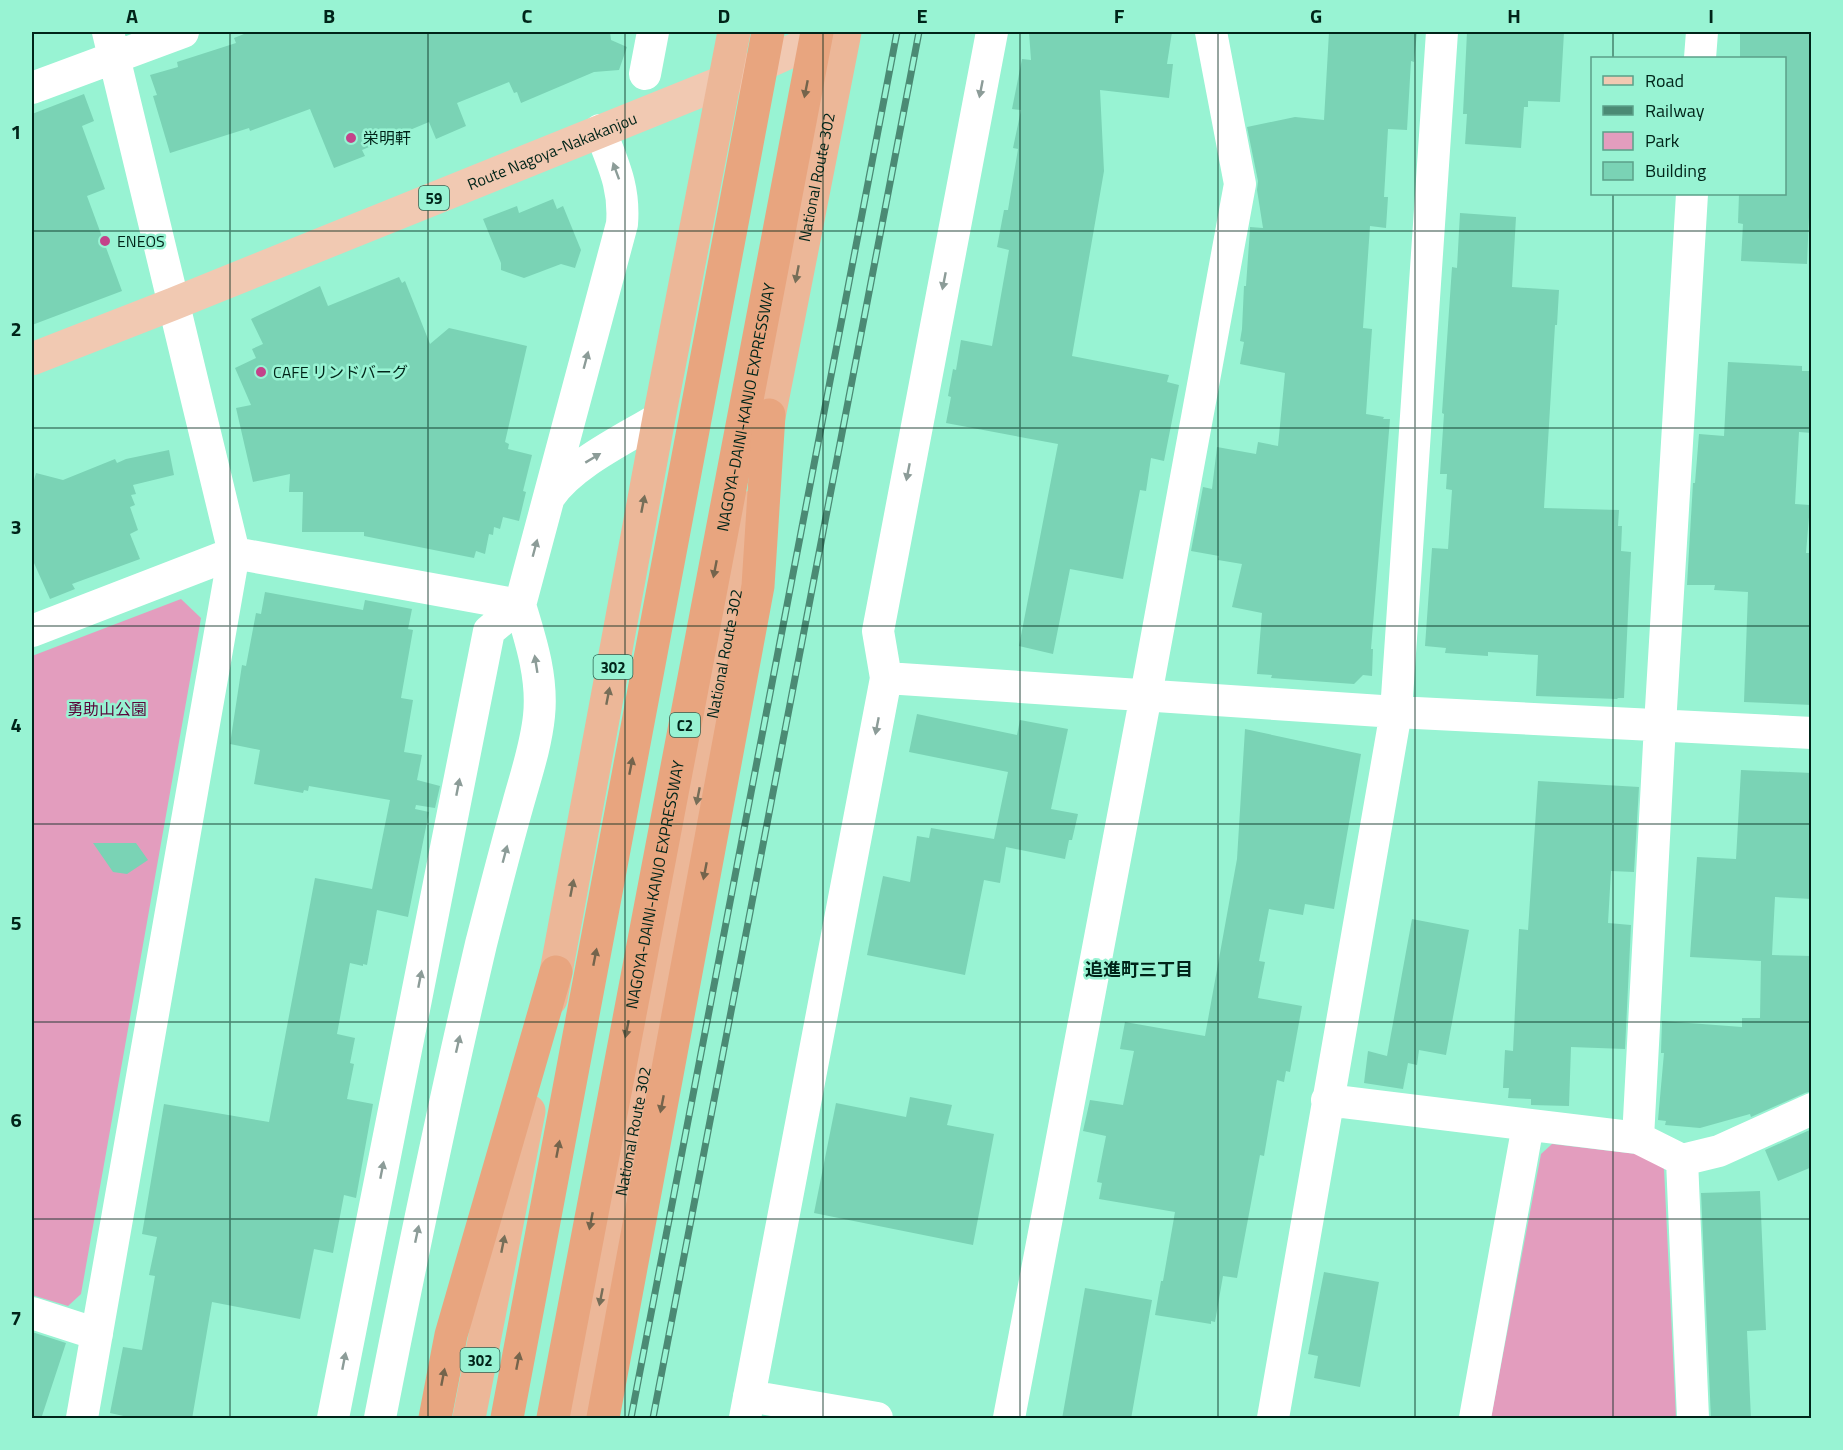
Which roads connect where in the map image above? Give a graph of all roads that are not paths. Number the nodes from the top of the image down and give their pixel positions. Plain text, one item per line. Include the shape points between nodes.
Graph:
1 (183, 32) edge
2 (653, 32) edge
3 (734, 32) edge
4 (768, 32) edge
5 (817, 32) edge
6 (834, 32) edge
7 (845, 32) edge
8 (992, 32) edge
9 (1211, 32) edge
10 (1442, 32) edge
11 (1702, 32) edge
12 (111, 44) edge
13 (1701, 57) edge
14 (645, 74) dead end
15 (725, 81) junction
16 (32, 88) edge
17 (600, 130) junction
18 (1692, 195) edge
19 (173, 304) junction
20 (32, 359) edge
21 (659, 418) junction
22 (549, 496) junction
23 (234, 553) junction
24 (520, 605) junction
25 (32, 631) edge
26 (886, 678) junction
27 (1146, 695) junction
28 (1396, 712) junction
29 (1660, 725) junction
30 (1812, 733) edge
31 (556, 972) junction
32 (1327, 1100) junction
33 (1812, 1110) edge
34 (1528, 1125) junction
35 (1638, 1138) junction
36 (1682, 1160) junction
37 (32, 1313) edge
38 (97, 1334) junction
39 (599, 1376) junction
40 (747, 1407) edge
41 (82, 1419) edge
42 (333, 1419) edge
43 (380, 1419) edge
44 (435, 1419) edge
45 (469, 1419) edge
46 (507, 1419) edge
47 (553, 1419) edge
48 (578, 1419) edge
49 (603, 1419) edge
50 (877, 1419) edge
51 (1009, 1419) edge
52 (1273, 1419) edge
53 (1475, 1419) edge
54 (1693, 1419) edge

1 - 12 street
2 - 14 street
3 - 15 highway, 302
46 -> 4 highway
5 -> 47 highway, NAGOYA-DAINI-KANJO EXPRESSWAY / C2
6 - 15 main road, Route Nagoya-Nakakanjou / 59
7 -> 39 highway, National Route 302 via 769,415 758,586
8 -> 26 street via 878,631
9 - 27 street via 1240,184
10 - 28 street
11 - 13 street
12 - 16 street
12 - 19 street
15 - 17 main road, Route Nagoya-Nakakanjou / 59
15 - 21 highway, 302
17 - 19 main road, Route Nagoya-Nakakanjou / 59
22 -> 17 street via 622,224 620,183
18 - 29 street
19 - 20 main road, Route Nagoya-Nakakanjou / 59
19 - 23 street
22 -> 21 street via 574,470
31 -> 21 highway, 302
24 -> 22 street
23 - 24 street
23 - 25 street
23 - 38 street
42 -> 24 street via 489,630
43 -> 24 street via 447,1092 539,715 540,687 534,650
26 - 27 street
26 -> 40 street
27 - 28 street
27 - 51 street
28 - 29 street
28 - 32 street
29 - 30 street
29 - 35 street
44 -> 31 highway via 451,1335
45 -> 31 highway, 302
32 - 34 street
32 - 52 street
33 - 36 street via 1719,1150
34 - 35 street
34 - 53 street
35 - 36 street
36 - 54 street
37 - 38 street
38 - 41 street
39 - 48 highway
39 - 49 highway
40 - 50 street

